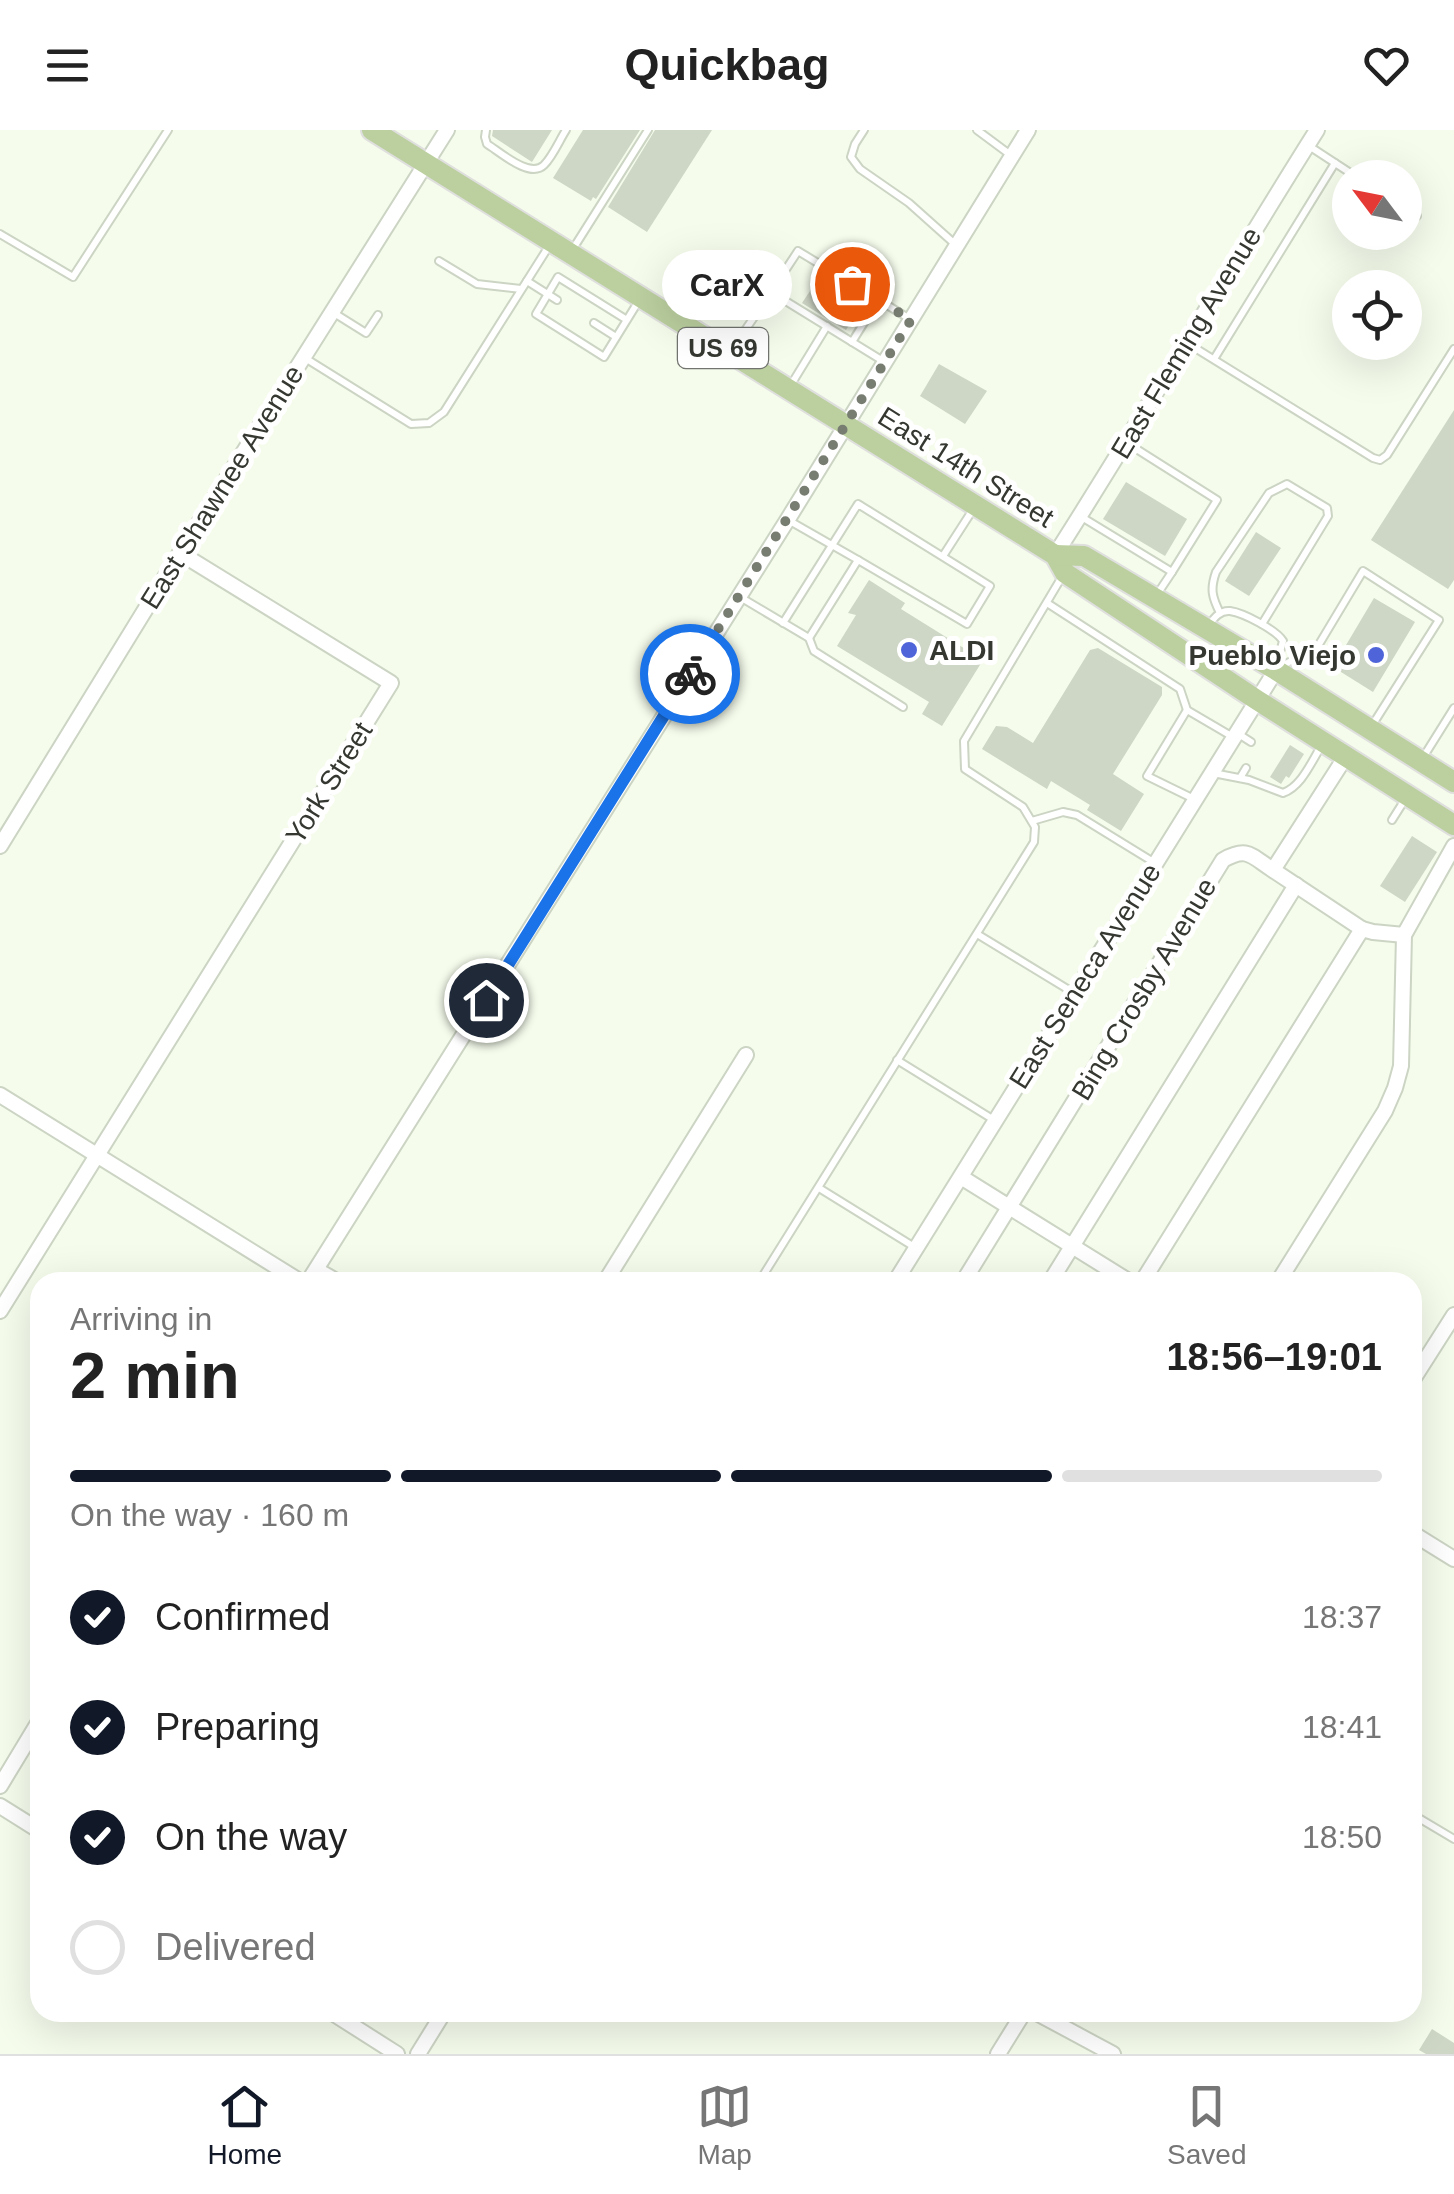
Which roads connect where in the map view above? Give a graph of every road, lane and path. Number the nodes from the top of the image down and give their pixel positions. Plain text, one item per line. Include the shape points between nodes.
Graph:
1 (168, 130) edge
2 (447, 130) edge
3 (486, 130) edge
4 (566, 130) edge
5 (648, 130) edge
6 (864, 130) edge
7 (977, 130) edge
8 (1028, 130) edge
9 (1317, 130) edge
10 (381, 133) edge
11 (1308, 145) junction
12 (1012, 156) junction
13 (1332, 161) edge
14 (427, 164) junction
15 (1332, 168) edge
16 (0, 234) edge
17 (552, 242) junction
18 (957, 246) junction
19 (571, 253) junction
20 (439, 261) dead end
21 (526, 281) junction
22 (522, 290) junction
23 (771, 292) junction
24 (548, 294) junction
25 (642, 297) junction
26 (557, 300) dead end
27 (878, 300) junction
28 (332, 312) junction
29 (378, 314) dead end
30 (627, 320) junction
31 (911, 320) junction
32 (594, 323) dead end
33 (827, 326) junction
34 (616, 337) junction
35 (852, 342) junction
36 (1186, 342) junction
37 (1454, 348) edge
38 (730, 352) junction
39 (304, 357) junction
40 (1214, 360) junction
41 (885, 362) junction
42 (788, 389) junction
43 (846, 424) junction
44 (1127, 443) junction
45 (976, 505) junction
46 (1080, 516) junction
47 (788, 519) junction
48 (832, 545) junction
49 (180, 553) junction
50 (943, 556) junction
51 (858, 560) junction
52 (1060, 564) junction
53 (1172, 572) junction
54 (739, 596) junction
55 (1155, 598) junction
56 (1047, 603) junction
57 (1213, 621) junction
58 (783, 623) junction
59 (1262, 624) junction
60 (809, 638) junction
61 (1276, 670) junction
62 (1257, 700) junction
63 (902, 707) dead end
64 (1454, 708) edge
65 (1187, 710) junction
66 (1451, 721) edge
67 (1370, 729) junction
68 (1235, 735) junction
69 (1252, 742) dead end
70 (1324, 742) junction
71 (1346, 756) junction
72 (1421, 762) junction
73 (1246, 768) dead end
74 (1212, 773) junction
75 (1240, 778) junction
76 (1454, 782) edge
77 (1408, 795) junction
78 (1195, 800) junction
79 (1392, 820) dead end
80 (1032, 821) junction
81 (1454, 824) edge
82 (0, 846) edge
83 (1454, 846) edge
84 (1156, 864) junction
85 (1273, 870) junction
86 (1296, 886) junction
87 (1362, 929) junction
88 (976, 934) junction
89 (1404, 934) junction
90 (1074, 994) junction
91 (746, 1055) dead end
92 (898, 1060) junction
93 (0, 1095) edge
94 (996, 1120) junction
95 (96, 1155) junction
96 (960, 1177) junction
97 (819, 1188) junction
98 (1010, 1207) junction
99 (1072, 1246) junction
100 (916, 1248) junction
101 (299, 1272) edge
102 (313, 1272) edge
103 (612, 1272) edge
104 (765, 1272) edge
105 (901, 1272) edge
106 (969, 1272) edge
107 (1056, 1272) edge
108 (1114, 1272) edge
109 (1148, 1272) edge
110 (1284, 1272) edge
111 (0, 1310) edge
112 (1454, 1315) edge
113 (1422, 1365) edge
114 (1422, 1539) edge
115 (1454, 1559) edge
116 (30, 1736) edge
117 (0, 1786) edge
118 (0, 1806) edge
119 (1422, 1820) edge
120 (30, 1825) edge
121 (1454, 1838) edge
122 (347, 2022) edge
123 (438, 2022) edge
124 (1018, 2022) edge
125 (1054, 2022) edge
126 (398, 2054) edge
127 (418, 2054) edge
128 (998, 2054) edge
129 (1114, 2054) edge

1 - 16 lane via 73,276
2 - 14 street, East Shawnee Avenue
3 - 4 lane via 486,144 535,170
5 - 19 lane
6 - 18 lane via 851,158
7 - 12 lane
8 - 12 street
9 - 11 street, East Fleming Avenue
10 - 14 main road, East 14th Street / US 69
11 - 13 lane
11 - 36 street, East Fleming Avenue
12 - 18 street
14 - 17 main road, East 14th Street / US 69
14 - 28 street, East Shawnee Avenue
15 - 40 lane
17 - 19 main road, East 14th Street / US 69
17 - 21 lane
18 - 31 street
19 - 25 main road, East 14th Street / US 69
20 - 22 lane via 477,284
21 - 22 lane
21 - 24 lane
22 - 39 lane via 444,412 429,422 411,424
23 - 27 lane via 798,251
23 - 33 lane
23 - 38 lane
24 - 26 lane
24 - 30 lane via 558,278
24 - 34 lane via 536,314 604,356
25 - 30 lane
25 - 38 main road, East 14th Street / US 69
27 - 31 lane
27 - 35 lane
28 - 29 lane via 366,333
28 - 39 street, East Shawnee Avenue
30 - 34 lane
31 - 41 street
32 - 34 lane
33 - 35 lane
33 - 42 lane
35 - 41 lane
36 - 40 lane
36 - 44 street, East Fleming Avenue
37 - 40 lane via 1380,460
38 - 42 main road, East 14th Street / US 69
39 - 49 street, East Shawnee Avenue
41 - 43 street
42 - 43 main road, East 14th Street / US 69
43 - 45 main road, East 14th Street / US 69
43 - 47 street
44 - 46 street, East Fleming Avenue
44 - 53 lane via 1218,500
45 - 50 lane
45 - 52 main road, East 14th Street / US 69
46 - 52 street, East Fleming Avenue
46 - 53 lane
47 - 48 lane
47 - 54 street
48 - 50 lane via 858,504
48 - 51 lane
48 - 58 lane
49 - 82 street, East Shawnee Avenue
49 - 95 street, York Street via 391,682
50 - 51 lane via 990,586 967,624
51 - 60 lane
52 - 55 main road, East 14th Street / US 69 via 1084,556
52 - 56 lane
52 - 62 main road, East 14th Street / US 69
53 - 55 lane
54 - 58 lane
54 - 102 street
55 - 57 main road, East 14th Street / US 69
56 - 65 lane via 1180,690
56 - 80 lane via 964,741 965,769 1024,807
57 - 59 lane via 1229,611
57 - 59 lane via 1216,572 1268,493 1287,484 1327,508 1328,516
57 - 61 main road, East 14th Street / US 69
58 - 60 lane
59 - 61 lane via 1283,641
60 - 63 lane via 814,650
61 - 62 street, East Seneca Avenue
61 - 67 main road, East 14th Street / US 69
61 - 67 lane via 1318,646 1363,571 1439,620
62 - 68 street, East Seneca Avenue
62 - 70 main road, East 14th Street / US 69
64 - 66 lane
65 - 68 lane
65 - 78 lane via 1147,776
66 - 72 lane
67 - 72 main road, East 14th Street / US 69
68 - 69 lane
68 - 74 street, East Seneca Avenue
70 - 71 main road, East 14th Street / US 69
70 - 75 lane via 1283,794
71 - 77 main road, East 14th Street / US 69
71 - 85 street
72 - 76 main road, East 14th Street / US 69
73 - 75 lane
74 - 75 lane
74 - 78 street, East Seneca Avenue
77 - 79 lane
77 - 81 main road, East 14th Street / US 69
78 - 84 street, East Seneca Avenue
80 - 84 lane via 1063,812 1077,816
80 - 88 lane via 1034,842
83 - 89 street
84 - 90 street, East Seneca Avenue
85 - 86 street
85 - 98 street, Bing Crosby Avenue via 1238,852 1223,860
86 - 87 street
86 - 99 street
87 - 89 street
87 - 109 street
88 - 90 lane
88 - 92 lane
89 - 110 street via 1395,1088
90 - 94 street, East Seneca Avenue
91 - 103 street
92 - 94 lane
92 - 97 lane
93 - 95 street
94 - 96 street, East Seneca Avenue
95 - 101 street
95 - 111 street
96 - 98 street
96 - 100 street, East Seneca Avenue
97 - 100 lane
97 - 104 lane
98 - 99 street
98 - 106 street, Bing Crosby Avenue
99 - 107 street
99 - 108 street
100 - 105 street, East Seneca Avenue
112 - 113 street
114 - 115 street
116 - 117 street
118 - 120 street
119 - 121 lane
122 - 126 street
123 - 127 street
124 - 128 street
125 - 129 street

